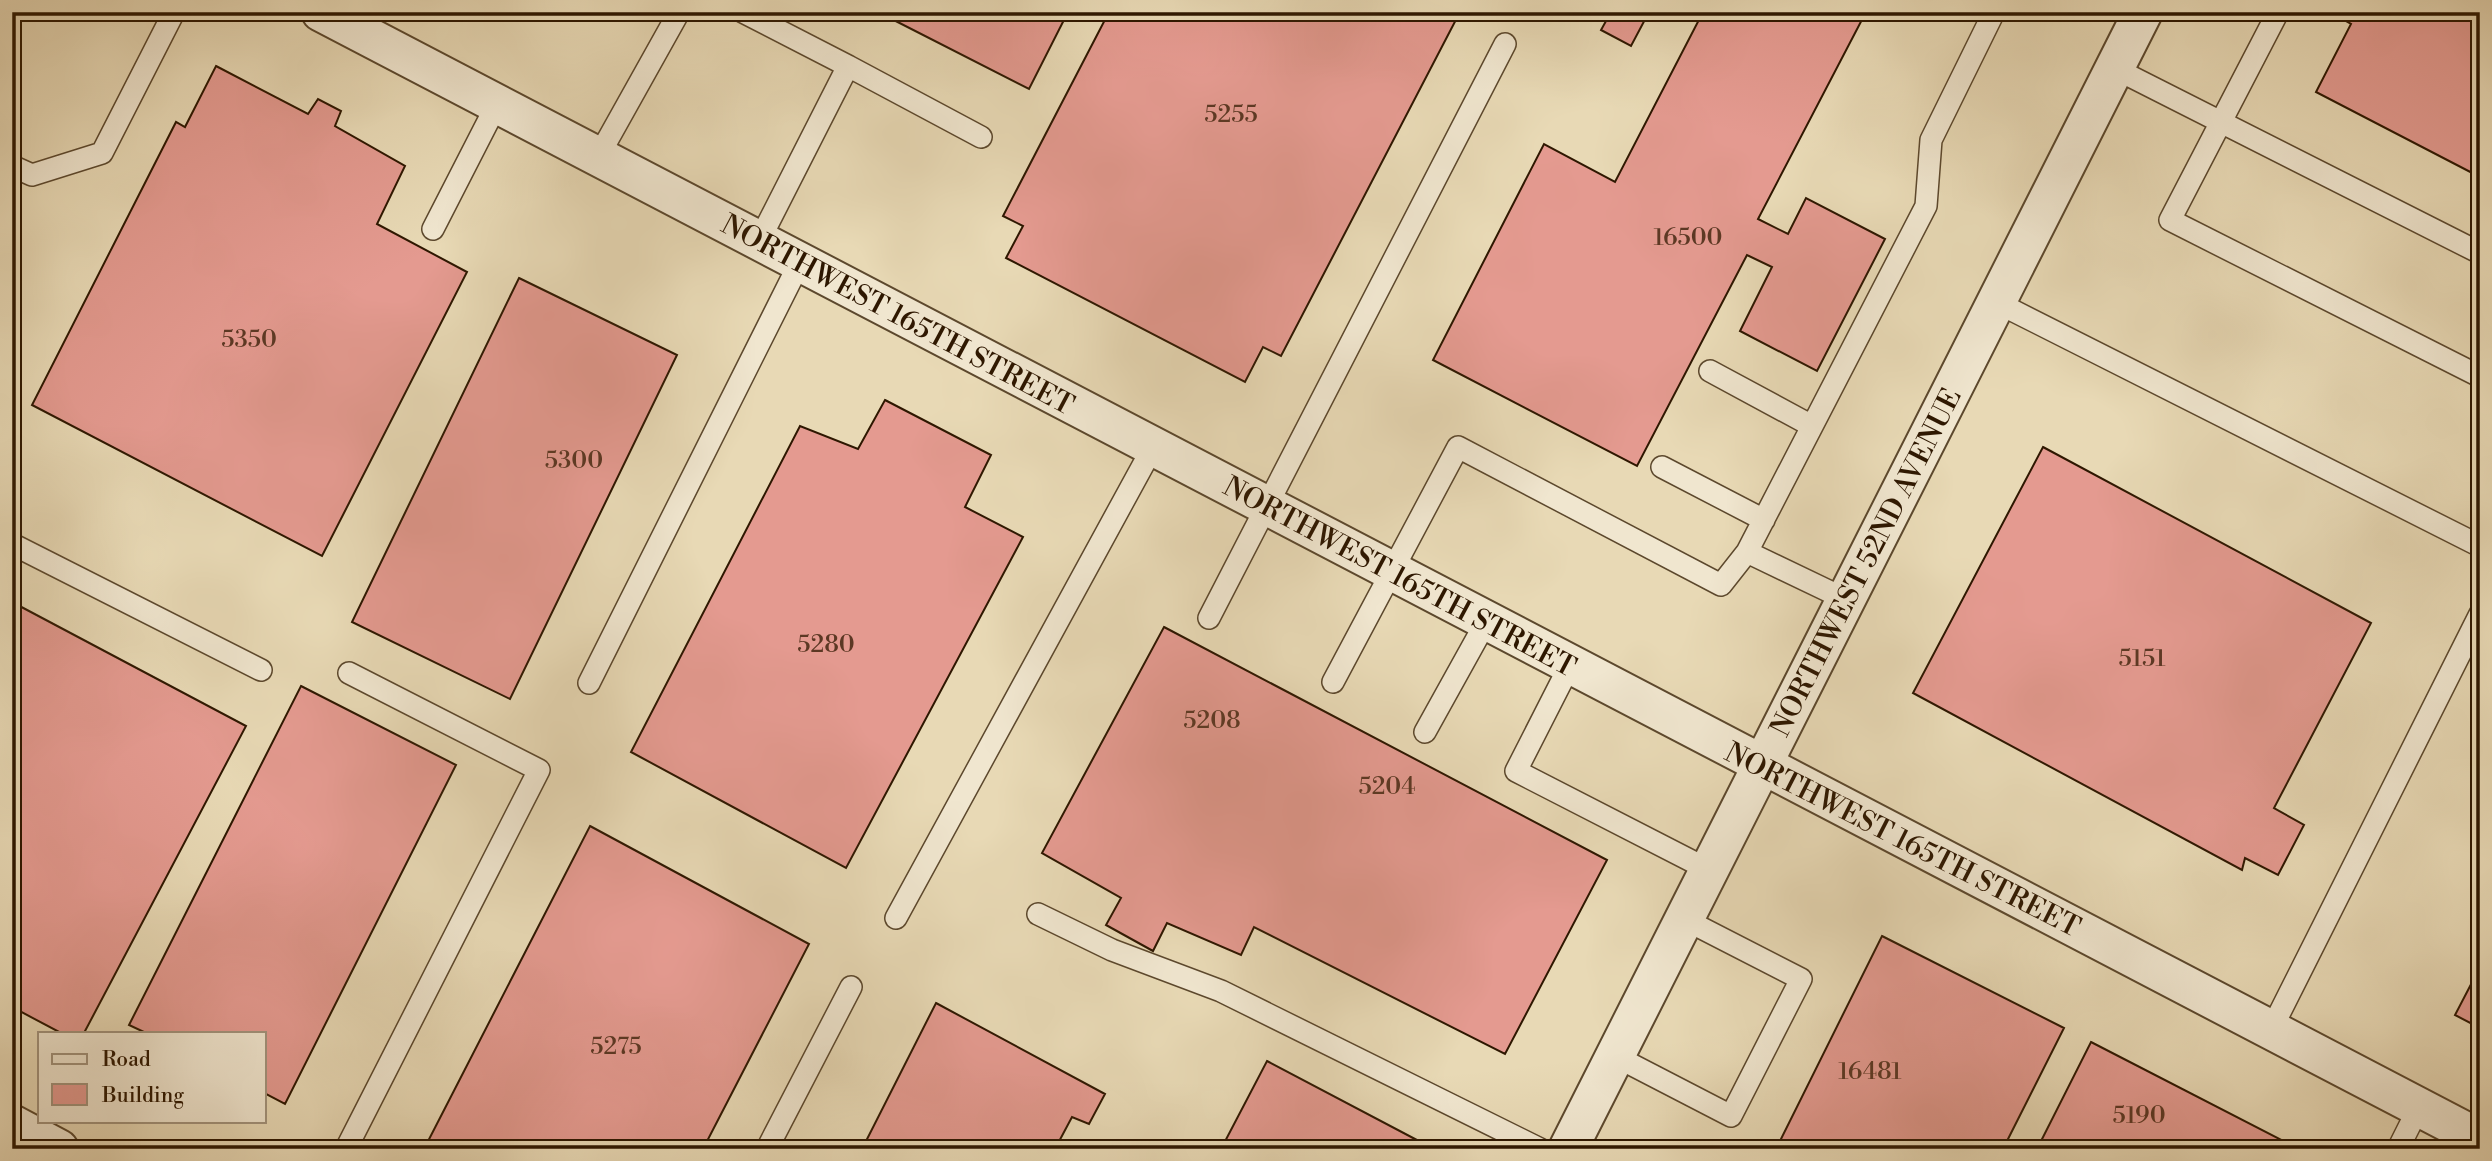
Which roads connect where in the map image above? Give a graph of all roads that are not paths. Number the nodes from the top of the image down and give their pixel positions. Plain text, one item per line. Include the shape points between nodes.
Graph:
1 (174, 12) edge
2 (321, 12) edge
3 (679, 12) edge
4 (743, 12) edge
5 (1994, 12) edge
6 (2143, 12) edge
7 (2278, 12) edge
8 (1505, 44) dead end
9 (848, 66) junction
10 (2114, 68) junction
11 (497, 104) junction
12 (2220, 122) junction
13 (981, 137) dead end
14 (598, 157) junction
15 (12, 166) edge
16 (433, 229) dead end
17 (759, 241) junction
18 (2480, 253) edge
19 (800, 262) junction
20 (1996, 302) junction
21 (2480, 369) edge
22 (1710, 371) dead end
23 (1812, 426) junction
24 (1153, 447) junction
25 (1662, 467) dead end
26 (1266, 506) junction
27 (1764, 520) junction
28 (12, 544) edge
29 (2480, 546) edge
30 (1747, 552) junction
31 (1390, 571) junction
32 (1845, 599) junction
33 (2480, 614) edge
34 (1209, 618) dead end
35 (1486, 621) junction
36 (1570, 665) junction
37 (261, 670) dead end
38 (349, 673) dead end
39 (1333, 682) dead end
40 (589, 683) dead end
41 (1425, 732) dead end
42 (1762, 766) junction
43 (1709, 870) junction
44 (1038, 914) dead end
45 (896, 919) dead end
46 (1684, 919) junction
47 (851, 987) dead end
48 (2270, 1030) junction
49 (1615, 1056) junction
50 (2419, 1107) junction
51 (12, 1124) edge
52 (2480, 1139) edge
53 (59, 1149) edge
54 (346, 1149) edge
55 (767, 1149) edge
56 (1540, 1149) edge
57 (1568, 1149) edge
58 (2398, 1149) edge

1 - 15 lane via 102,153 32,175
2 - 11 street, NORTHWEST 165TH STREET
3 - 14 lane
4 - 9 lane
5 - 23 lane via 1931,140 1926,206
6 - 10 street, NORTHWEST 52ND AVENUE
7 - 12 lane
8 - 26 lane
9 - 13 lane
9 - 17 lane
10 - 12 lane
10 - 20 street, NORTHWEST 52ND AVENUE
11 - 14 street, NORTHWEST 165TH STREET
11 - 16 lane
12 - 18 lane
12 - 21 lane via 2170,220 2477,375
14 - 17 street, NORTHWEST 165TH STREET
17 - 19 street, NORTHWEST 165TH STREET
19 - 24 street, NORTHWEST 165TH STREET
19 - 40 lane
20 - 29 lane
20 - 32 street, NORTHWEST 52ND AVENUE
22 - 23 lane
23 - 27 lane
24 - 26 street, NORTHWEST 165TH STREET
24 - 45 lane
25 - 27 lane
26 - 31 street, NORTHWEST 165TH STREET
26 - 34 lane
27 - 30 lane
28 - 37 lane
30 - 31 lane via 1721,585 1458,447
30 - 32 lane
31 - 35 street, NORTHWEST 165TH STREET
31 - 39 lane
32 - 42 street, NORTHWEST 52ND AVENUE
33 - 48 lane
35 - 36 street, NORTHWEST 165TH STREET
35 - 41 lane
36 - 42 street, NORTHWEST 165TH STREET
36 - 43 lane via 1516,771
38 - 54 lane via 539,770
42 - 43 street, NORTHWEST 52ND AVENUE
42 - 48 street, NORTHWEST 165TH STREET
43 - 46 street, NORTHWEST 52ND AVENUE
44 - 56 lane via 1112,950 1221,991
46 - 49 street, NORTHWEST 52ND AVENUE
46 - 49 lane via 1801,979 1795,992 1731,1116
47 - 55 lane
48 - 50 street, NORTHWEST 165TH STREET
49 - 57 street, NORTHWEST 52ND AVENUE
50 - 52 street, NORTHWEST 165TH STREET
50 - 58 lane
51 - 53 street

